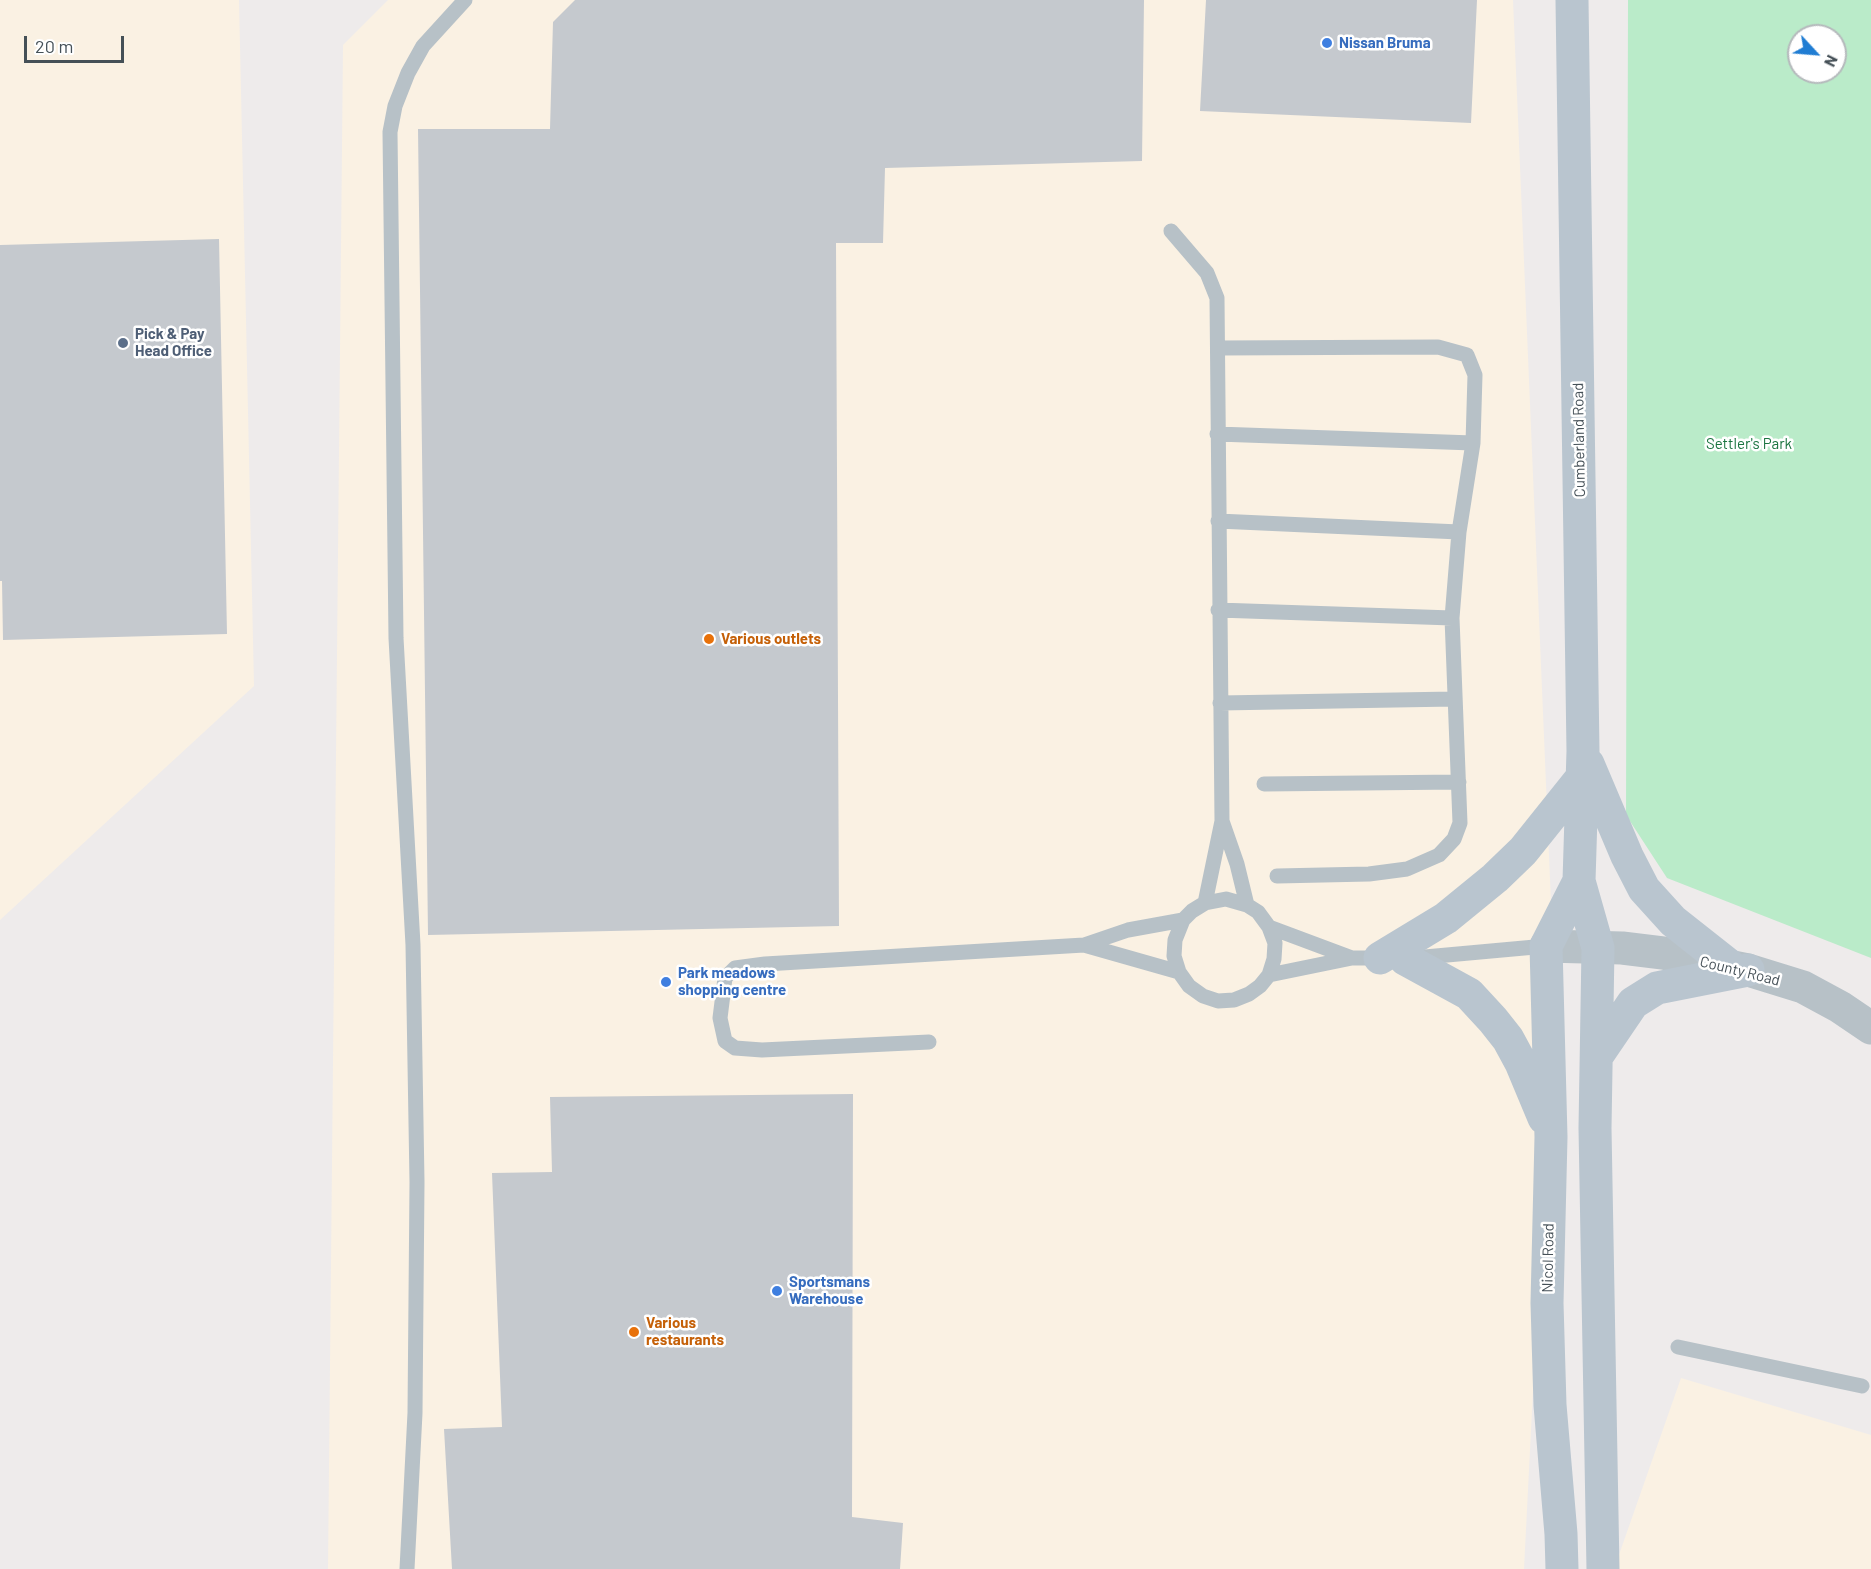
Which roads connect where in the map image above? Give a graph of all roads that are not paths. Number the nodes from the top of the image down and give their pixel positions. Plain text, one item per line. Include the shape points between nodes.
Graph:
1 (465, 0) edge
2 (1572, 0) edge
3 (1171, 231) dead end
4 (1219, 348) junction
5 (1217, 434) junction
6 (1473, 443) junction
7 (1218, 521) junction
8 (1459, 531) junction
9 (1218, 610) junction
10 (1452, 618) junction
11 (1454, 699) junction
12 (1220, 703) junction
13 (1583, 764) junction
14 (1459, 782) junction
15 (1264, 784) dead end
16 (1222, 821) junction
17 (1277, 876) dead end
18 (1579, 881) junction
19 (1205, 903) junction
20 (1247, 906) junction
21 (1183, 920) junction
22 (1269, 927) junction
23 (1084, 945) junction
24 (1546, 946) junction
25 (1598, 948) junction
26 (1379, 958) junction
27 (1739, 968) junction
28 (1179, 972) junction
29 (1269, 975) junction
30 (1871, 1028) edge
31 (929, 1042) dead end
32 (1597, 1056) junction
33 (1551, 1137) junction
34 (1678, 1347) dead end
35 (1862, 1386) dead end
36 (407, 1569) edge
37 (1562, 1569) edge
38 (1604, 1569) edge

1 - 36 lane via 423,46 395,106 390,132 396,638 412,945 417,1182 415,1413
2 - 13 main road, Cumberland Road
3 - 4 lane via 1207,273 1217,298
4 - 5 lane
4 - 6 lane via 1438,347 1467,355 1475,375
5 - 6 lane
5 - 7 lane
6 - 8 lane
7 - 8 lane
7 - 9 lane
8 - 10 lane
9 - 10 lane
9 - 12 lane
10 - 11 lane
11 - 12 lane
11 - 14 lane
12 - 16 lane
13 - 18 main road, Cumberland Road
13 - 26 main road via 1523,850 1495,878 1446,918
13 - 27 main road via 1644,889 1673,921
14 - 15 lane
14 - 17 lane via 1460,822 1454,839 1439,855 1407,869 1369,874
16 - 19 lane
16 - 20 lane
18 - 24 main road, Cumberland Road
18 - 25 main road, Cumberland Road
19 - 20 lane via 1226,899
19 - 21 lane
20 - 22 lane via 1258,912
21 - 23 lane via 1128,930
21 - 28 lane via 1175,940
22 - 26 lane
22 - 29 lane via 1275,942 1275,959
23 - 28 lane
23 - 31 lane via 765,964 735,968 724,978 720,1018 725,1041 735,1048
24 - 25 street, County Road
24 - 26 lane
24 - 33 main road, Nicol Road
25 - 27 street, County Road via 1663,953
25 - 32 main road
26 - 29 lane
26 - 33 main road via 1469,994 1508,1039
27 - 30 street, County Road via 1803,987
27 - 32 main road via 1657,988 1633,1004
28 - 29 lane via 1189,986 1218,1001 1249,994
32 - 38 main road via 1597,1298
33 - 37 main road, Nicol Road via 1547,1303
34 - 35 lane

